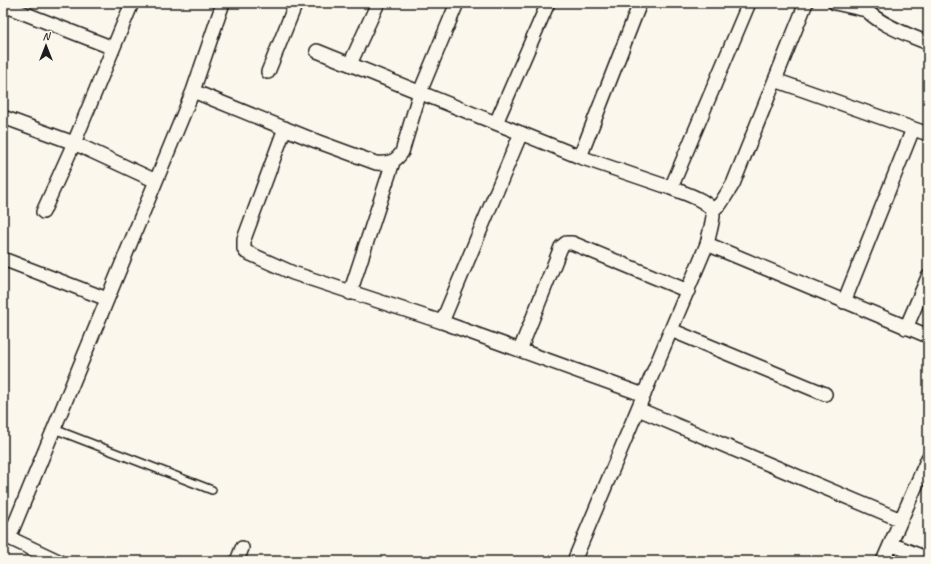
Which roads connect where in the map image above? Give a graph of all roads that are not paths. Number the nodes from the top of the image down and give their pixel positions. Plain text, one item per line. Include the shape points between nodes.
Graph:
1 (132, 3) edge
2 (224, 3) edge
3 (296, 3) edge
4 (378, 3) edge
5 (457, 3) edge
6 (548, 3) edge
7 (640, 3) edge
8 (749, 3) edge
9 (806, 3) edge
10 (835, 3) edge
11 (3, 5) edge
12 (864, 6) edge
13 (28, 9) edge
14 (928, 43) edge
15 (113, 48) junction
16 (317, 51) dead end
17 (350, 64) junction
18 (268, 72) dead end
19 (775, 80) junction
20 (193, 91) junction
21 (420, 92) junction
22 (3, 117) edge
23 (496, 123) junction
24 (285, 128) junction
25 (913, 129) junction
26 (520, 133) junction
27 (928, 134) edge
28 (74, 144) junction
29 (580, 157) junction
30 (393, 162) junction
31 (156, 181) junction
32 (672, 188) junction
33 (712, 211) junction
34 (43, 212) dead end
35 (707, 244) junction
36 (3, 259) edge
37 (928, 276) edge
38 (688, 291) junction
39 (350, 293) junction
40 (107, 299) junction
41 (844, 302) junction
42 (442, 322) junction
43 (906, 328) junction
44 (671, 330) junction
45 (928, 336) edge
46 (520, 350) junction
47 (644, 394) junction
48 (825, 394) dead end
49 (638, 409) junction
50 (54, 429) junction
51 (928, 458) edge
52 (212, 490) dead end
53 (901, 520) junction
54 (6, 536) edge
55 (891, 544) junction
56 (242, 548) dead end
57 (928, 559) edge
58 (58, 561) edge
59 (237, 561) edge
60 (574, 561) edge
61 (883, 561) edge

1 - 15 street
2 - 20 street
3 - 18 street
4 - 17 street
5 - 21 street
6 - 23 street
7 - 29 street
8 - 32 street
9 - 19 street
10 - 12 street
11 - 13 street
12 - 14 street via 892,29
13 - 15 street
15 - 28 street
16 - 17 street
17 - 21 street
19 - 25 street
19 - 33 street via 733,184 721,203
20 - 24 street
20 - 31 street
21 - 23 street
21 - 30 street via 402,152
22 - 28 street
23 - 26 street
24 - 30 street via 376,163
24 - 39 street via 244,239 244,249 293,274
25 - 27 street
25 - 41 street
26 - 29 street
26 - 42 street
28 - 31 street
28 - 34 street
29 - 32 street
30 - 39 street
31 - 40 street
32 - 33 street via 706,204
33 - 35 street
35 - 38 street
35 - 41 street
36 - 40 street
37 - 43 street
38 - 44 street
38 - 46 street via 572,243 566,244 561,247
39 - 42 street
40 - 50 street
41 - 43 street
42 - 46 street
43 - 45 street
44 - 47 street
44 - 48 street
46 - 47 street
47 - 49 street
49 - 53 street
49 - 60 street
50 - 52 lane
50 - 54 street
51 - 53 street
53 - 55 street
54 - 58 street
55 - 57 street
55 - 61 street
56 - 59 street

